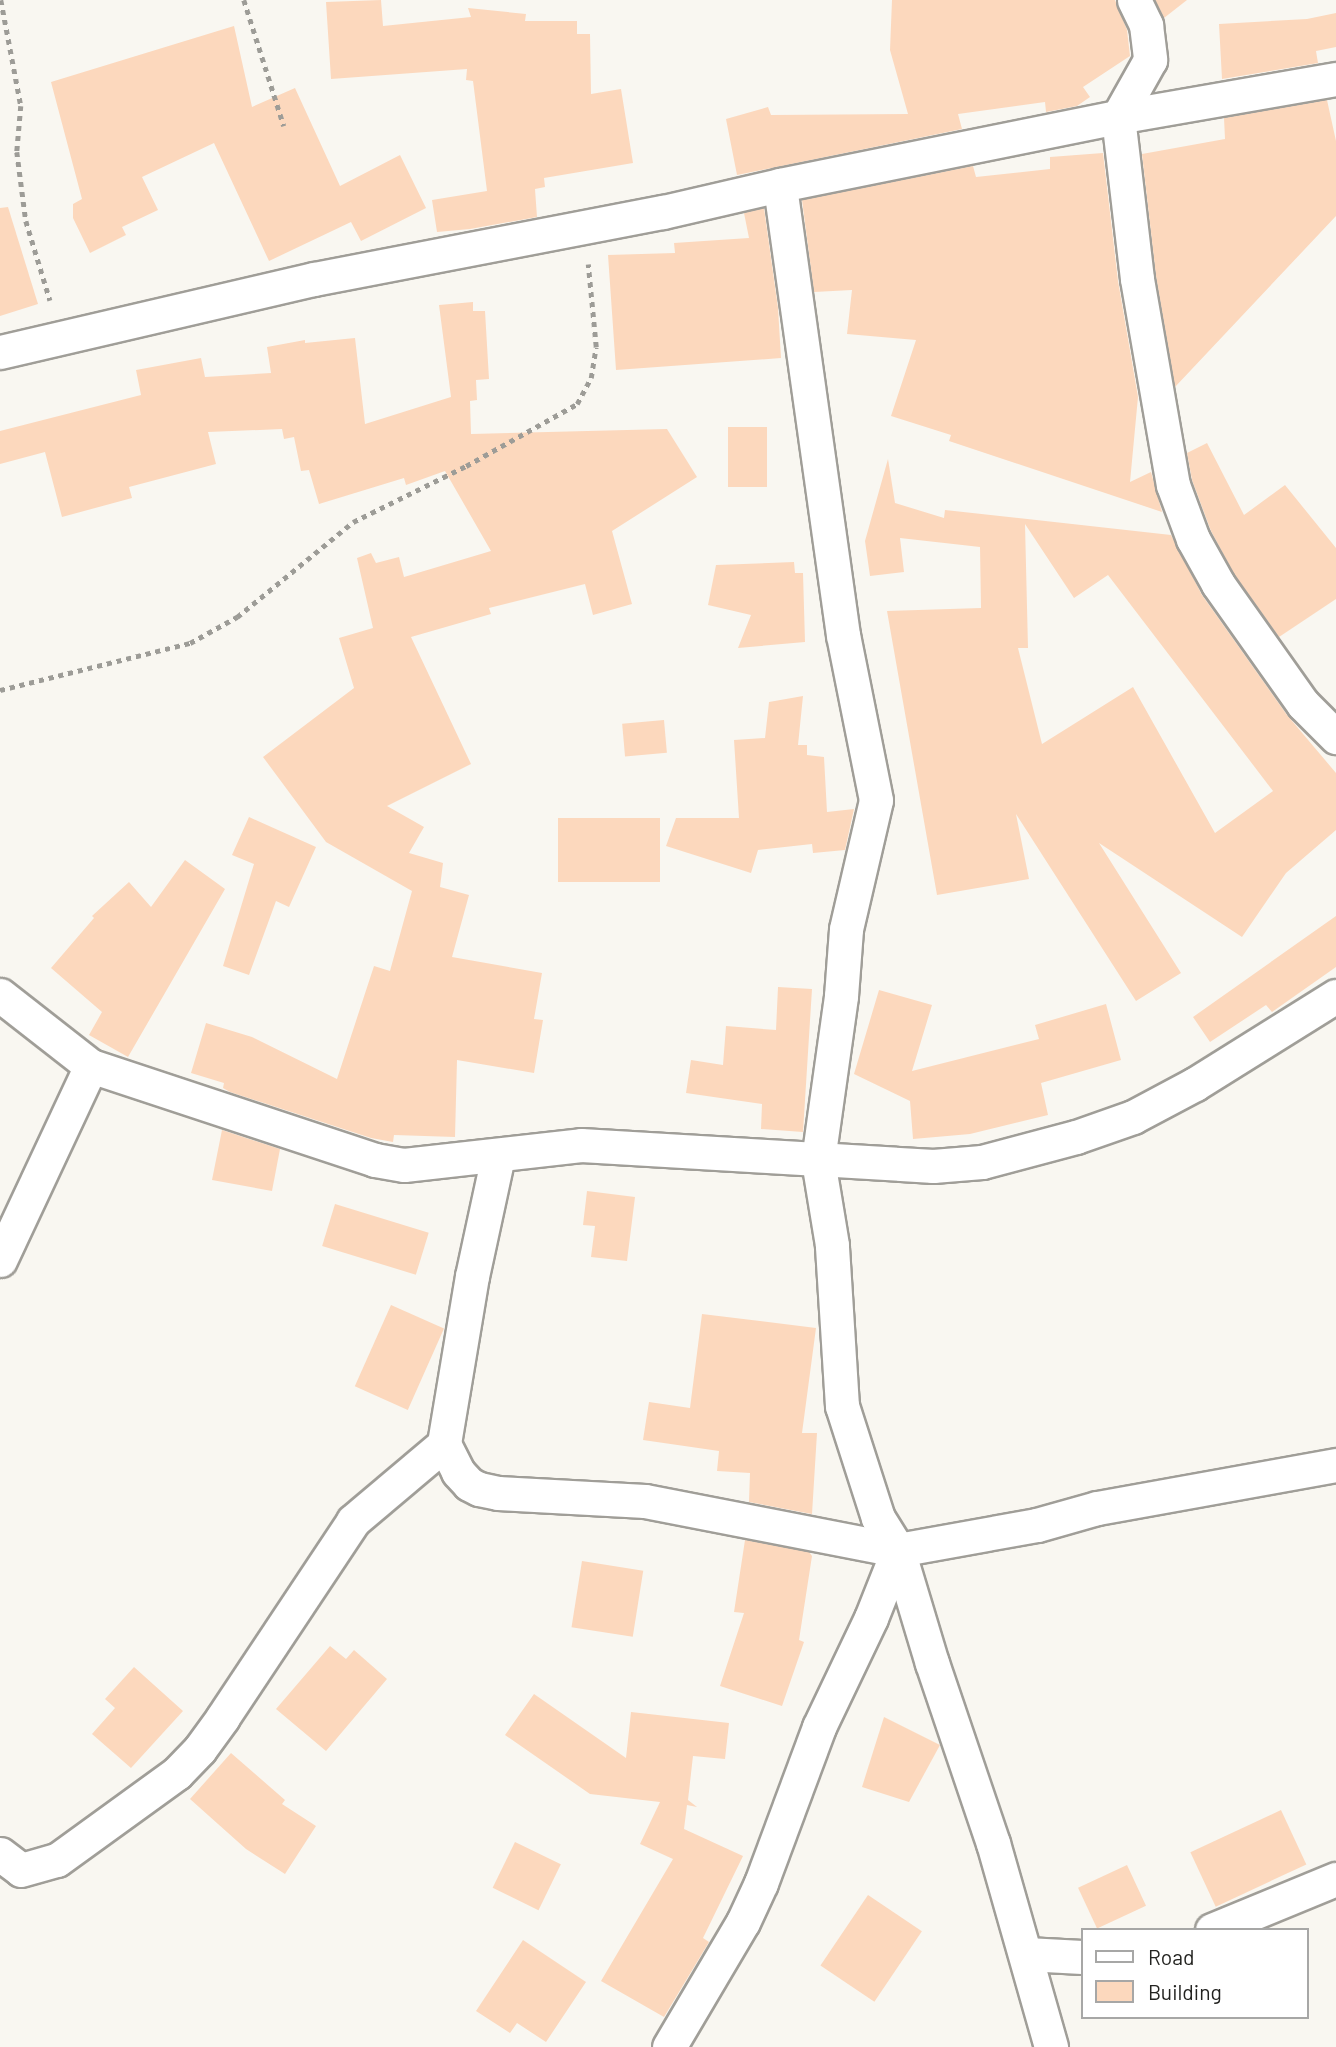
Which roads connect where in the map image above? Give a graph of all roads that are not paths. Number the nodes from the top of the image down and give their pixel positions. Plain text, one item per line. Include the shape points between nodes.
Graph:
1 (1134, 0) edge
2 (1336, 79) edge
3 (1118, 117) junction
4 (780, 185) junction
5 (0, 352) edge
6 (1336, 737) edge
7 (0, 995) edge
8 (1336, 996) edge
9 (91, 1066) junction
10 (498, 1156) junction
11 (818, 1160) junction
12 (0, 1260) edge
13 (444, 1444) junction
14 (1336, 1465) edge
15 (898, 1550) junction
16 (0, 1854) edge
17 (1336, 1879) edge
18 (1217, 1928) edge
19 (1026, 1954) junction
20 (1080, 1957) edge
21 (669, 2047) edge
22 (1051, 2047) edge

1 - 3 street via 1146,25 1150,60
2 - 3 street
3 - 4 street
3 - 6 street via 1137,279 1173,485 1182,511 1218,584 1303,704
4 - 5 street via 314,279
4 - 11 street via 844,635 876,800 846,929
7 - 9 street
8 - 11 street via 1133,1117 1076,1137 982,1162 933,1166
9 - 10 street via 375,1160 404,1165
9 - 12 street
10 - 11 street via 581,1145
10 - 13 street
11 - 15 street via 832,1245 842,1406 878,1518
13 - 15 street via 469,1484 489,1491 645,1501
13 - 16 street via 353,1521 223,1717 177,1773 57,1860 22,1870
14 - 15 street
15 - 19 street
15 - 21 street via 819,1727 757,1893 727,1954
17 - 18 street
19 - 20 street
19 - 22 street

